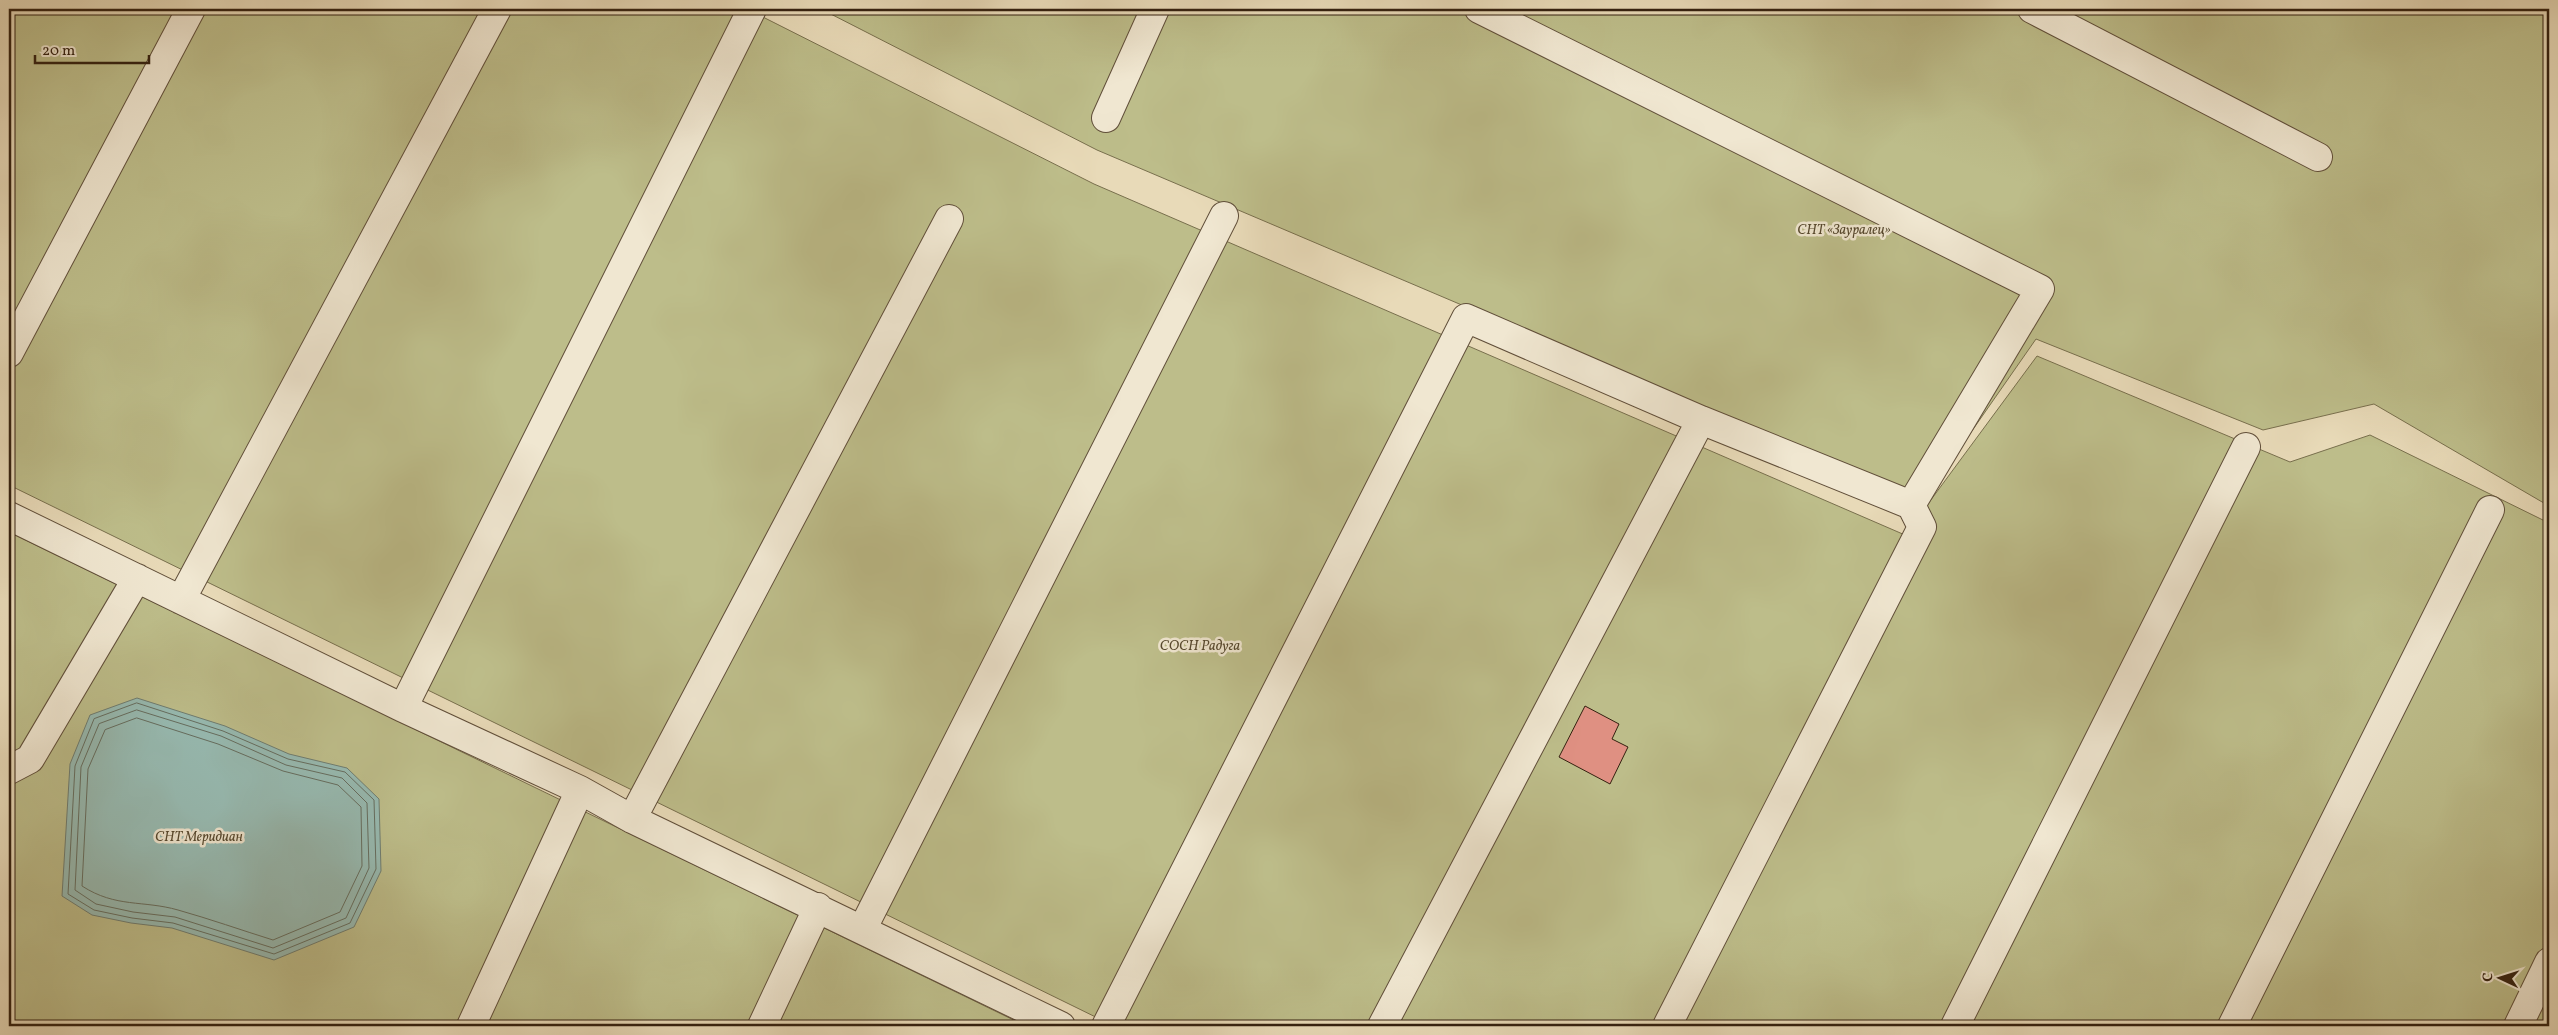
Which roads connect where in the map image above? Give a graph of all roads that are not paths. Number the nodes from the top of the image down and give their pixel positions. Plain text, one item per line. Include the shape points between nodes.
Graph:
1 (191, 9) edge
2 (497, 9) edge
3 (752, 9) edge
4 (1155, 9) edge
5 (1479, 9) edge
6 (2032, 9) edge
7 (1106, 118) dead end
8 (2318, 157) dead end
9 (1224, 216) dead end
10 (949, 219) dead end
11 (9, 354) edge
12 (1701, 420) junction
13 (2246, 447) dead end
14 (1911, 505) junction
15 (2490, 510) dead end
16 (9, 516) edge
17 (137, 578) junction
18 (181, 600) junction
19 (403, 708) junction
20 (9, 770) edge
21 (580, 790) junction
22 (632, 819) junction
23 (818, 907) junction
24 (862, 930) junction
25 (2549, 962) edge
26 (1044, 1022) edge
27 (471, 1026) edge
28 (762, 1026) edge
29 (1106, 1026) edge
30 (1382, 1026) edge
31 (1667, 1026) edge
32 (1955, 1026) edge
33 (2232, 1026) edge
34 (2518, 1026) edge

1 - 11 street
2 - 18 street
3 - 19 street
4 - 7 street
5 - 14 street via 2040,289
6 - 8 street
9 - 24 street
10 - 22 street
12 - 14 street
12 - 29 street via 1466,318
12 - 30 street
13 - 32 street
14 - 31 street via 1922,527
15 - 33 street
16 - 17 street
17 - 18 street
17 - 20 street via 30,759
18 - 19 street
19 - 21 street
21 - 22 street
21 - 27 street
22 - 23 street
23 - 24 street
23 - 28 street
24 - 26 street
25 - 34 street

